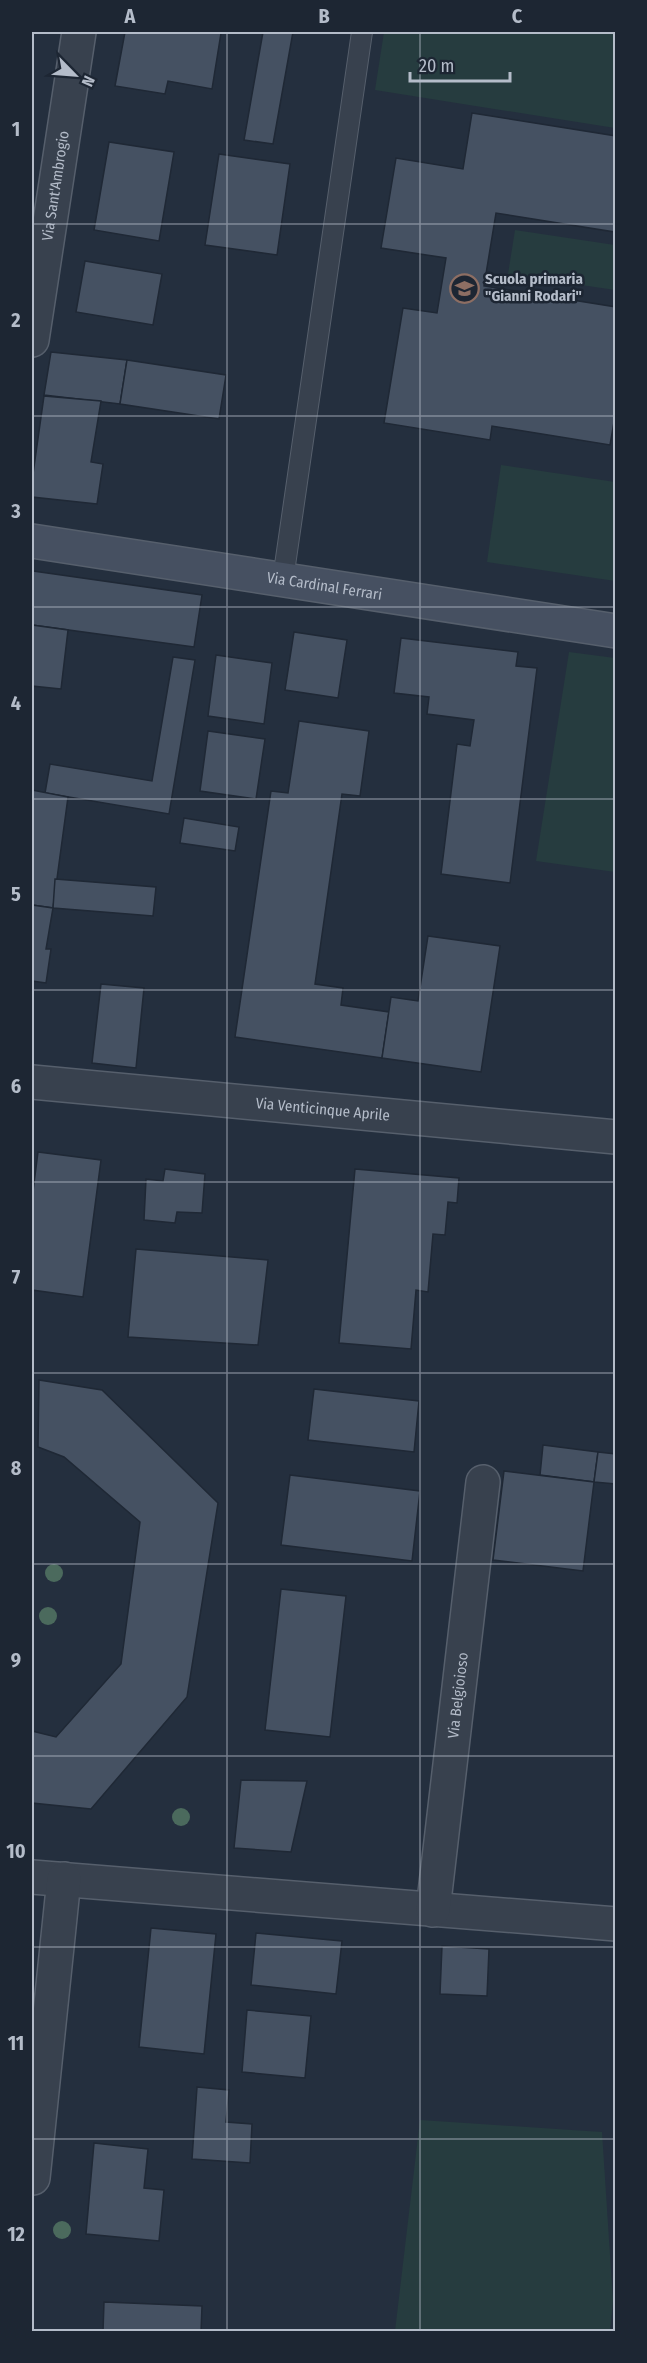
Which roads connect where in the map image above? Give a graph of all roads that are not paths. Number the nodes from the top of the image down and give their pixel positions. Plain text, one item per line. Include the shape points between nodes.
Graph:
1 (79, 32) edge
2 (362, 32) edge
3 (32, 340) edge
4 (32, 541) edge
5 (283, 579) junction
6 (615, 631) edge
7 (32, 1082) edge
8 (615, 1137) edge
9 (483, 1482) dead end
10 (32, 1877) edge
11 (64, 1879) junction
12 (433, 1910) junction
13 (615, 1924) edge
14 (33, 2178) dead end

1 - 3 street, Via Sant'Ambrogio
2 - 5 lane
4 - 5 street, Via Cardinal Ferrari
5 - 6 street, Via Cardinal Ferrari
7 - 8 street, Via Venticinque Aprile
9 - 12 street, Via Belgioioso
10 - 11 street
11 - 12 street
11 - 14 street
12 - 13 street

